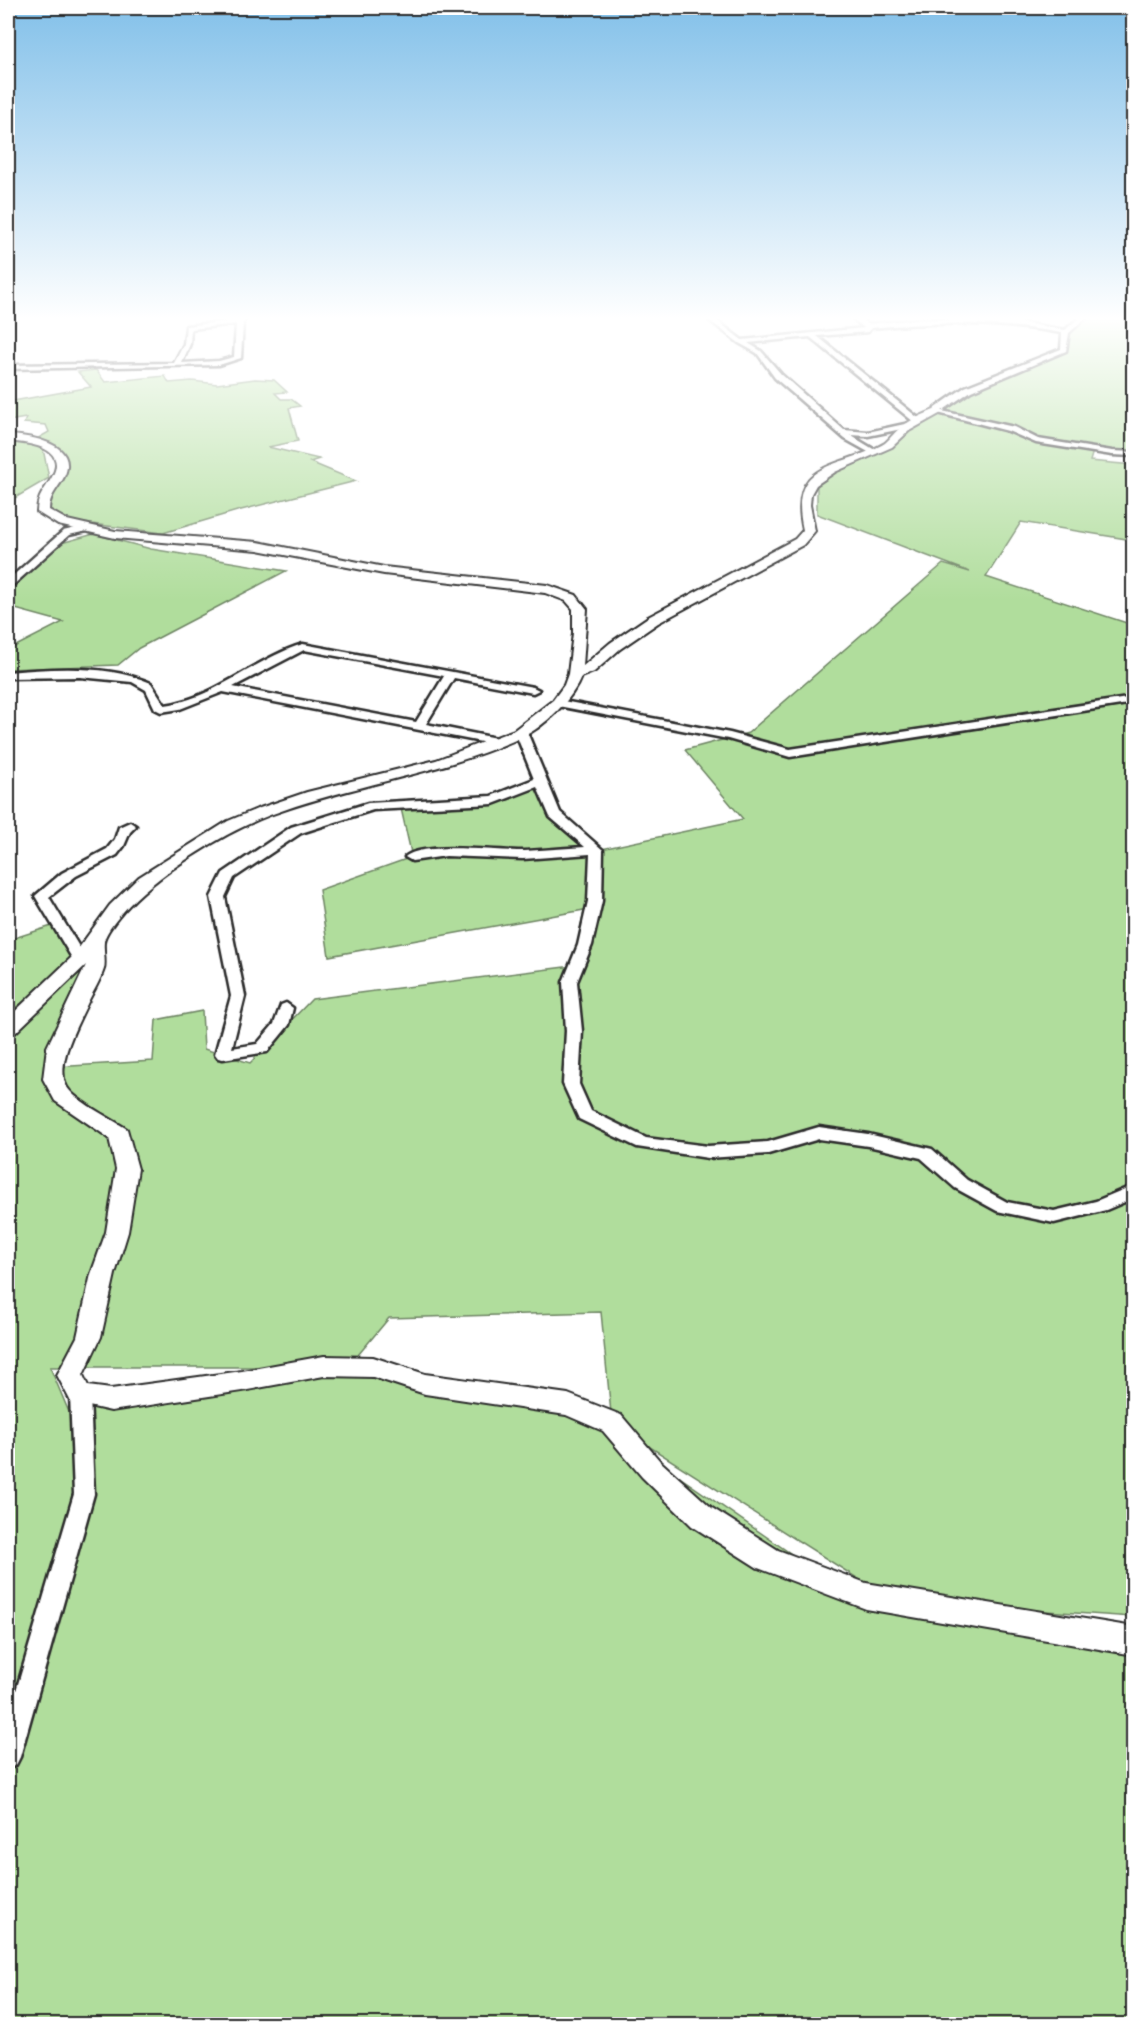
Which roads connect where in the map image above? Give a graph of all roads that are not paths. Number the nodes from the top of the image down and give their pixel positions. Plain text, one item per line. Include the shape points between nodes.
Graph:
1 (820, 412) edge
2 (903, 412) edge
3 (938, 412) joint
4 (915, 422) junction
5 (843, 432) junction
6 (8, 438) edge
7 (872, 452) junction
8 (1134, 453) edge
9 (72, 529) junction
10 (8, 585) edge
11 (451, 674) junction
12 (575, 674) junction
13 (8, 675) edge
14 (222, 688) junction
15 (533, 690) dead end
16 (1134, 700) edge
17 (558, 703) junction
18 (419, 726) junction
19 (521, 732) junction
20 (497, 741) junction
21 (540, 781) junction
22 (130, 826) dead end
23 (597, 850) junction
24 (412, 857) dead end
25 (95, 940) junction
26 (80, 960) junction
27 (286, 1008) dead end
28 (8, 1029) edge
29 (1134, 1191) edge
30 (80, 1395) junction
31 (1134, 1641) edge
32 (8, 1757) edge

1 - 5 street
2 - 4 street
3 - 4 street
3 - 8 street via 1011,429 1050,444
4 - 5 street via 868,434
4 - 7 street via 890,444
5 - 7 street
6 - 9 street via 51,447 61,458 61,470 44,496 43,512
7 - 12 street via 838,465 807,488 805,515 809,531 799,542 653,620 590,669
9 - 10 street
9 - 12 street via 262,546 359,567 547,589 571,598 580,609
11 - 14 street via 303,647
11 - 15 street
11 - 18 street
12 - 17 street
13 - 14 street via 69,672 133,680 146,685 161,709
14 - 18 street
16 - 17 street via 790,753 730,736
17 - 19 street
18 - 20 street
19 - 20 street
19 - 21 street
20 - 25 street via 441,763 313,795 234,825 145,881 116,909
21 - 23 street via 554,814
21 - 27 street via 493,800 372,806 296,830 228,876 218,897 238,996 223,1054 262,1048 281,1025
22 - 26 street via 110,854 63,878 42,896
23 - 24 street via 547,855 446,852
23 - 29 street via 595,901 585,945 570,982 574,1031 571,1084 585,1115 643,1143 708,1152 768,1148 819,1133 868,1140 926,1153 961,1184 1003,1207 1054,1217 1100,1206
25 - 26 street
25 - 30 street via 95,968 57,1047 53,1079 62,1096 119,1134 127,1169 117,1232 88,1336 70,1375
26 - 28 street
30 - 31 street via 111,1400 324,1366 373,1367 425,1384 568,1405 612,1423 651,1469 702,1517 768,1559 866,1596
30 - 32 street via 84,1494

